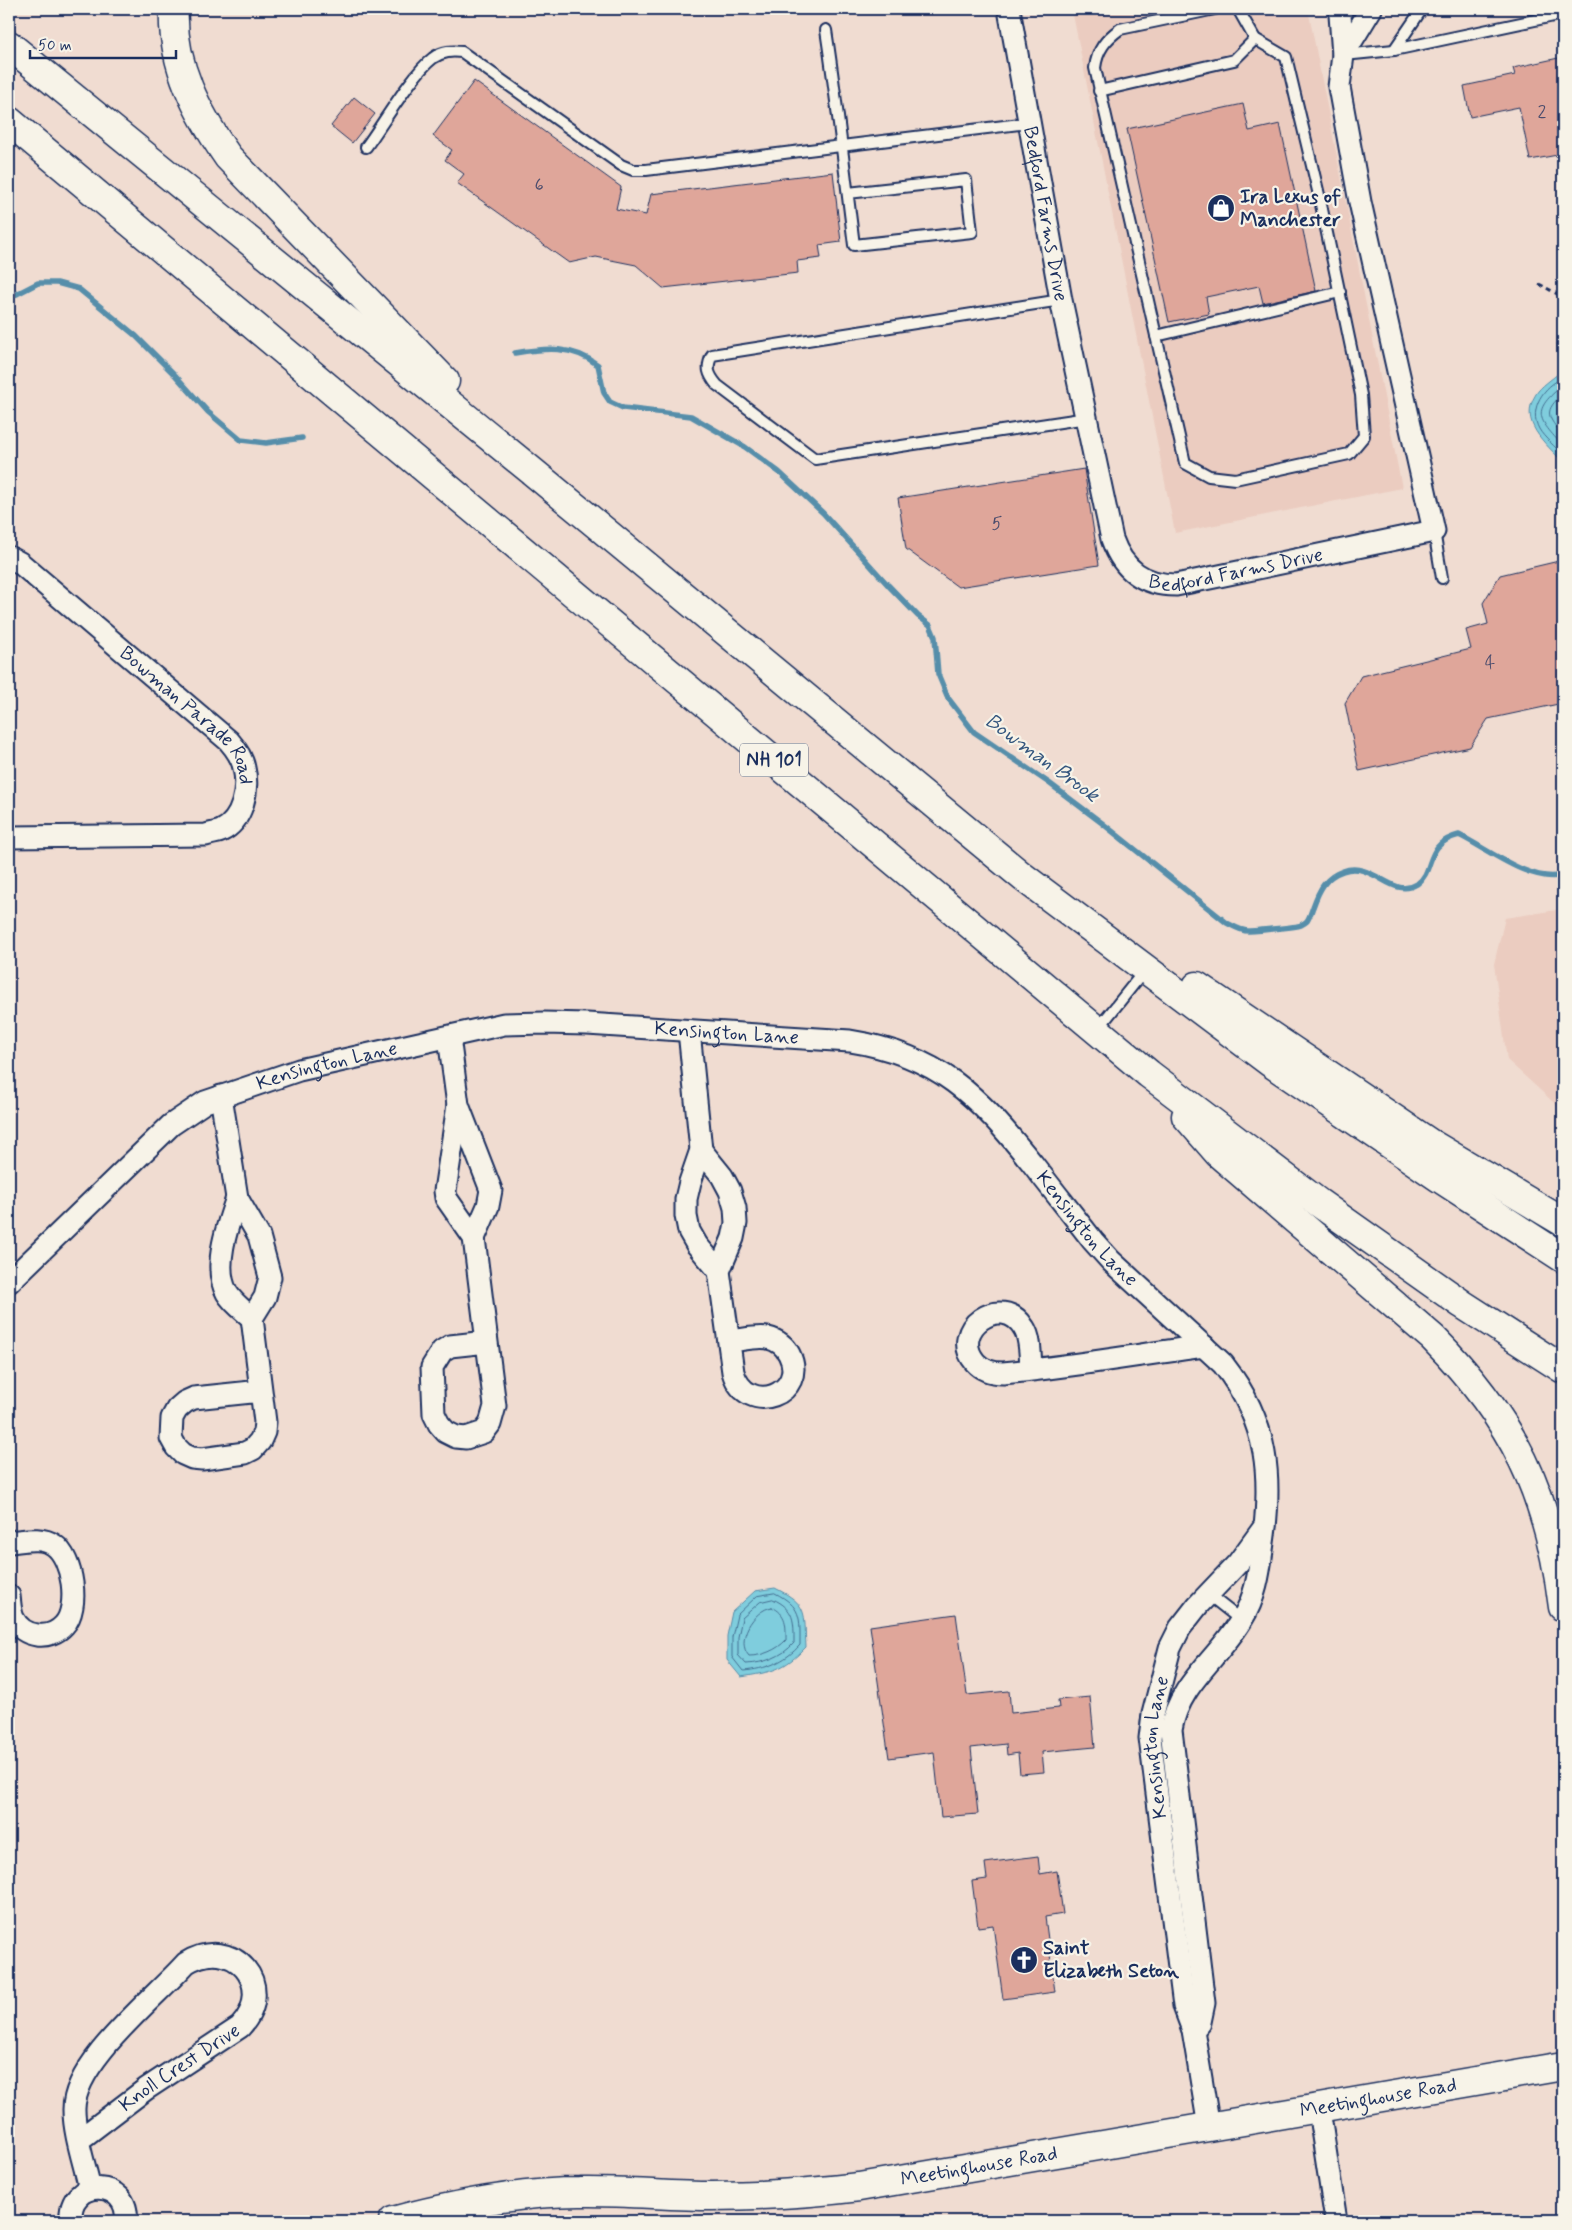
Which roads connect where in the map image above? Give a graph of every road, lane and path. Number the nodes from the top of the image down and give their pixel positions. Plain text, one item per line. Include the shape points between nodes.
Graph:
1 (174, 9) edge
2 (1009, 9) edge
3 (1215, 9) edge
4 (1238, 9) edge
5 (1342, 9) edge
6 (1371, 9) edge
7 (1422, 9) edge
8 (1563, 14) edge
9 (826, 30) dead end
10 (1255, 39) junction
11 (9, 45) edge
12 (1394, 50) junction
13 (1343, 55) junction
14 (1099, 92) junction
15 (9, 120) edge
16 (1028, 123) junction
17 (843, 146) junction
18 (366, 147) dead end
19 (848, 193) junction
20 (1539, 284) dead end
21 (1340, 292) junction
22 (1563, 297) edge
23 (1061, 300) junction
24 (1156, 336) junction
25 (1563, 344) edge
26 (1557, 345) dead end
27 (1087, 418) junction
28 (533, 472) junction
29 (1434, 530) junction
30 (9, 557) edge
31 (1442, 578) dead end
32 (9, 837) edge
33 (1023, 877) junction
34 (1145, 970) junction
35 (1098, 1030) junction
36 (689, 1031) junction
37 (449, 1037) junction
38 (1148, 1074) junction
39 (221, 1096) junction
40 (458, 1105) junction
41 (701, 1150) junction
42 (236, 1198) junction
43 (1563, 1222) edge
44 (474, 1238) junction
45 (1563, 1258) edge
46 (719, 1271) junction
47 (12, 1273) edge
48 (252, 1318) junction
49 (729, 1341) dead end
50 (487, 1342) junction
51 (1204, 1346) junction
52 (1031, 1369) dead end
53 (1563, 1370) edge
54 (261, 1391) junction
55 (1266, 1525) junction
56 (9, 1542) edge
57 (1209, 1595) junction
58 (9, 1596) edge
59 (1563, 1607) edge
60 (1242, 1621) junction
61 (1178, 1792) junction
62 (1156, 1794) junction
63 (1193, 1996) junction
64 (1563, 2066) edge
65 (1319, 2110) junction
66 (1209, 2127) junction
67 (79, 2140) junction
68 (90, 2189) junction
69 (71, 2221) edge
70 (126, 2221) edge
71 (393, 2221) edge
72 (1336, 2221) edge

1 - 28 main road via 178,53 189,90 206,125 228,157
2 - 16 street, Bedford Farms Drive
3 - 14 lane via 1120,29 1110,36 1096,56
4 - 10 lane
5 - 13 street
6 - 13 street
7 - 12 lane
8 - 12 lane
9 - 17 lane
10 - 14 lane via 1234,60
10 - 21 lane via 1286,56
11 - 28 main road
12 - 13 lane
13 - 29 street via 1339,87 1360,202
14 - 24 lane
15 - 35 main road, NH 101
16 - 17 lane
16 - 23 street, Bedford Farms Drive
17 - 18 lane via 633,170 621,165 462,52 450,50 434,57 422,68
17 - 19 lane
19 - 19 lane via 854,246 972,232 966,180
20 - 22 path
21 - 24 lane
21 - 24 lane via 1361,395 1364,436 1349,454 1235,479 1209,476 1185,463
23 - 27 street, Bedford Farms Drive
23 - 27 lane via 712,355 708,364 709,375 717,385 815,460
25 - 26 path
27 - 29 street, Bedford Farms Drive via 1117,553 1136,574 1160,585 1176,585
28 - 33 main road
29 - 31 lane
30 - 32 street, Bowman Parade Road via 229,741 238,752 245,781 245,796 231,824 206,835
33 - 34 main road
33 - 43 main road via 1092,916 1430,1143
34 - 35 lane
34 - 45 main road via 1343,1114
35 - 38 main road, NH 101
36 - 37 street, Kensington Lane via 544,1022 504,1024
36 - 41 street
36 - 51 street, Kensington Lane via 874,1045 899,1052 947,1076 989,1111 1111,1261
37 - 39 street, Kensington Lane via 299,1070
37 - 40 street
38 - 53 main road, NH 101 via 1319,1203 1462,1304
38 - 59 main road via 1218,1154 1433,1338 1487,1398 1514,1440 1544,1508
39 - 42 street
39 - 47 street, Kensington Lane via 171,1125
40 - 44 street via 491,1190 488,1206
40 - 44 street via 446,1198
41 - 46 street via 686,1199 686,1216 689,1231 697,1245
41 - 46 street via 722,1176 735,1208 734,1231
42 - 48 street via 259,1236 269,1272 269,1287
42 - 48 street via 224,1239 223,1282 232,1301
44 - 50 street
46 - 49 street
48 - 54 street
50 - 50 street via 494,1416 484,1432 466,1438 456,1437 446,1432 434,1414 432,1367 442,1351 450,1346
51 - 52 street
51 - 55 street, Kensington Lane via 1238,1383 1259,1429 1267,1477
54 - 54 street via 264,1432 245,1454 192,1458 176,1447 170,1428 177,1409 185,1402 194,1398
55 - 57 street, Kensington Lane
55 - 60 street, Kensington Lane via 1254,1594
56 - 58 street via 44,1540 61,1552 70,1571 73,1595 70,1616 61,1628 47,1636 28,1633 14,1619
57 - 60 lane
57 - 62 street, Kensington Lane via 1180,1628 1170,1648 1157,1691 1150,1738
60 - 61 street, Kensington Lane via 1197,1676 1177,1707 1172,1742
61 - 62 lane
61 - 63 street, Kensington Lane
62 - 63 street, Kensington Lane
63 - 66 street, Kensington Lane via 1203,2011 1193,2030
64 - 65 main road, Meetinghouse Road
65 - 66 main road, Meetinghouse Road
65 - 72 street
66 - 71 main road, Meetinghouse Road via 853,2188 754,2196 572,2192 504,2198
67 - 67 street, Knoll Crest Drive via 75,2095 81,2080 116,2035 193,1959 216,1953 231,1957 244,1967 253,1981 255,1998 251,2014 240,2027 154,2084
67 - 68 street, Knoll Crest Drive
68 - 69 street via 76,2199
68 - 70 street via 108,2189 118,2196 124,2205

